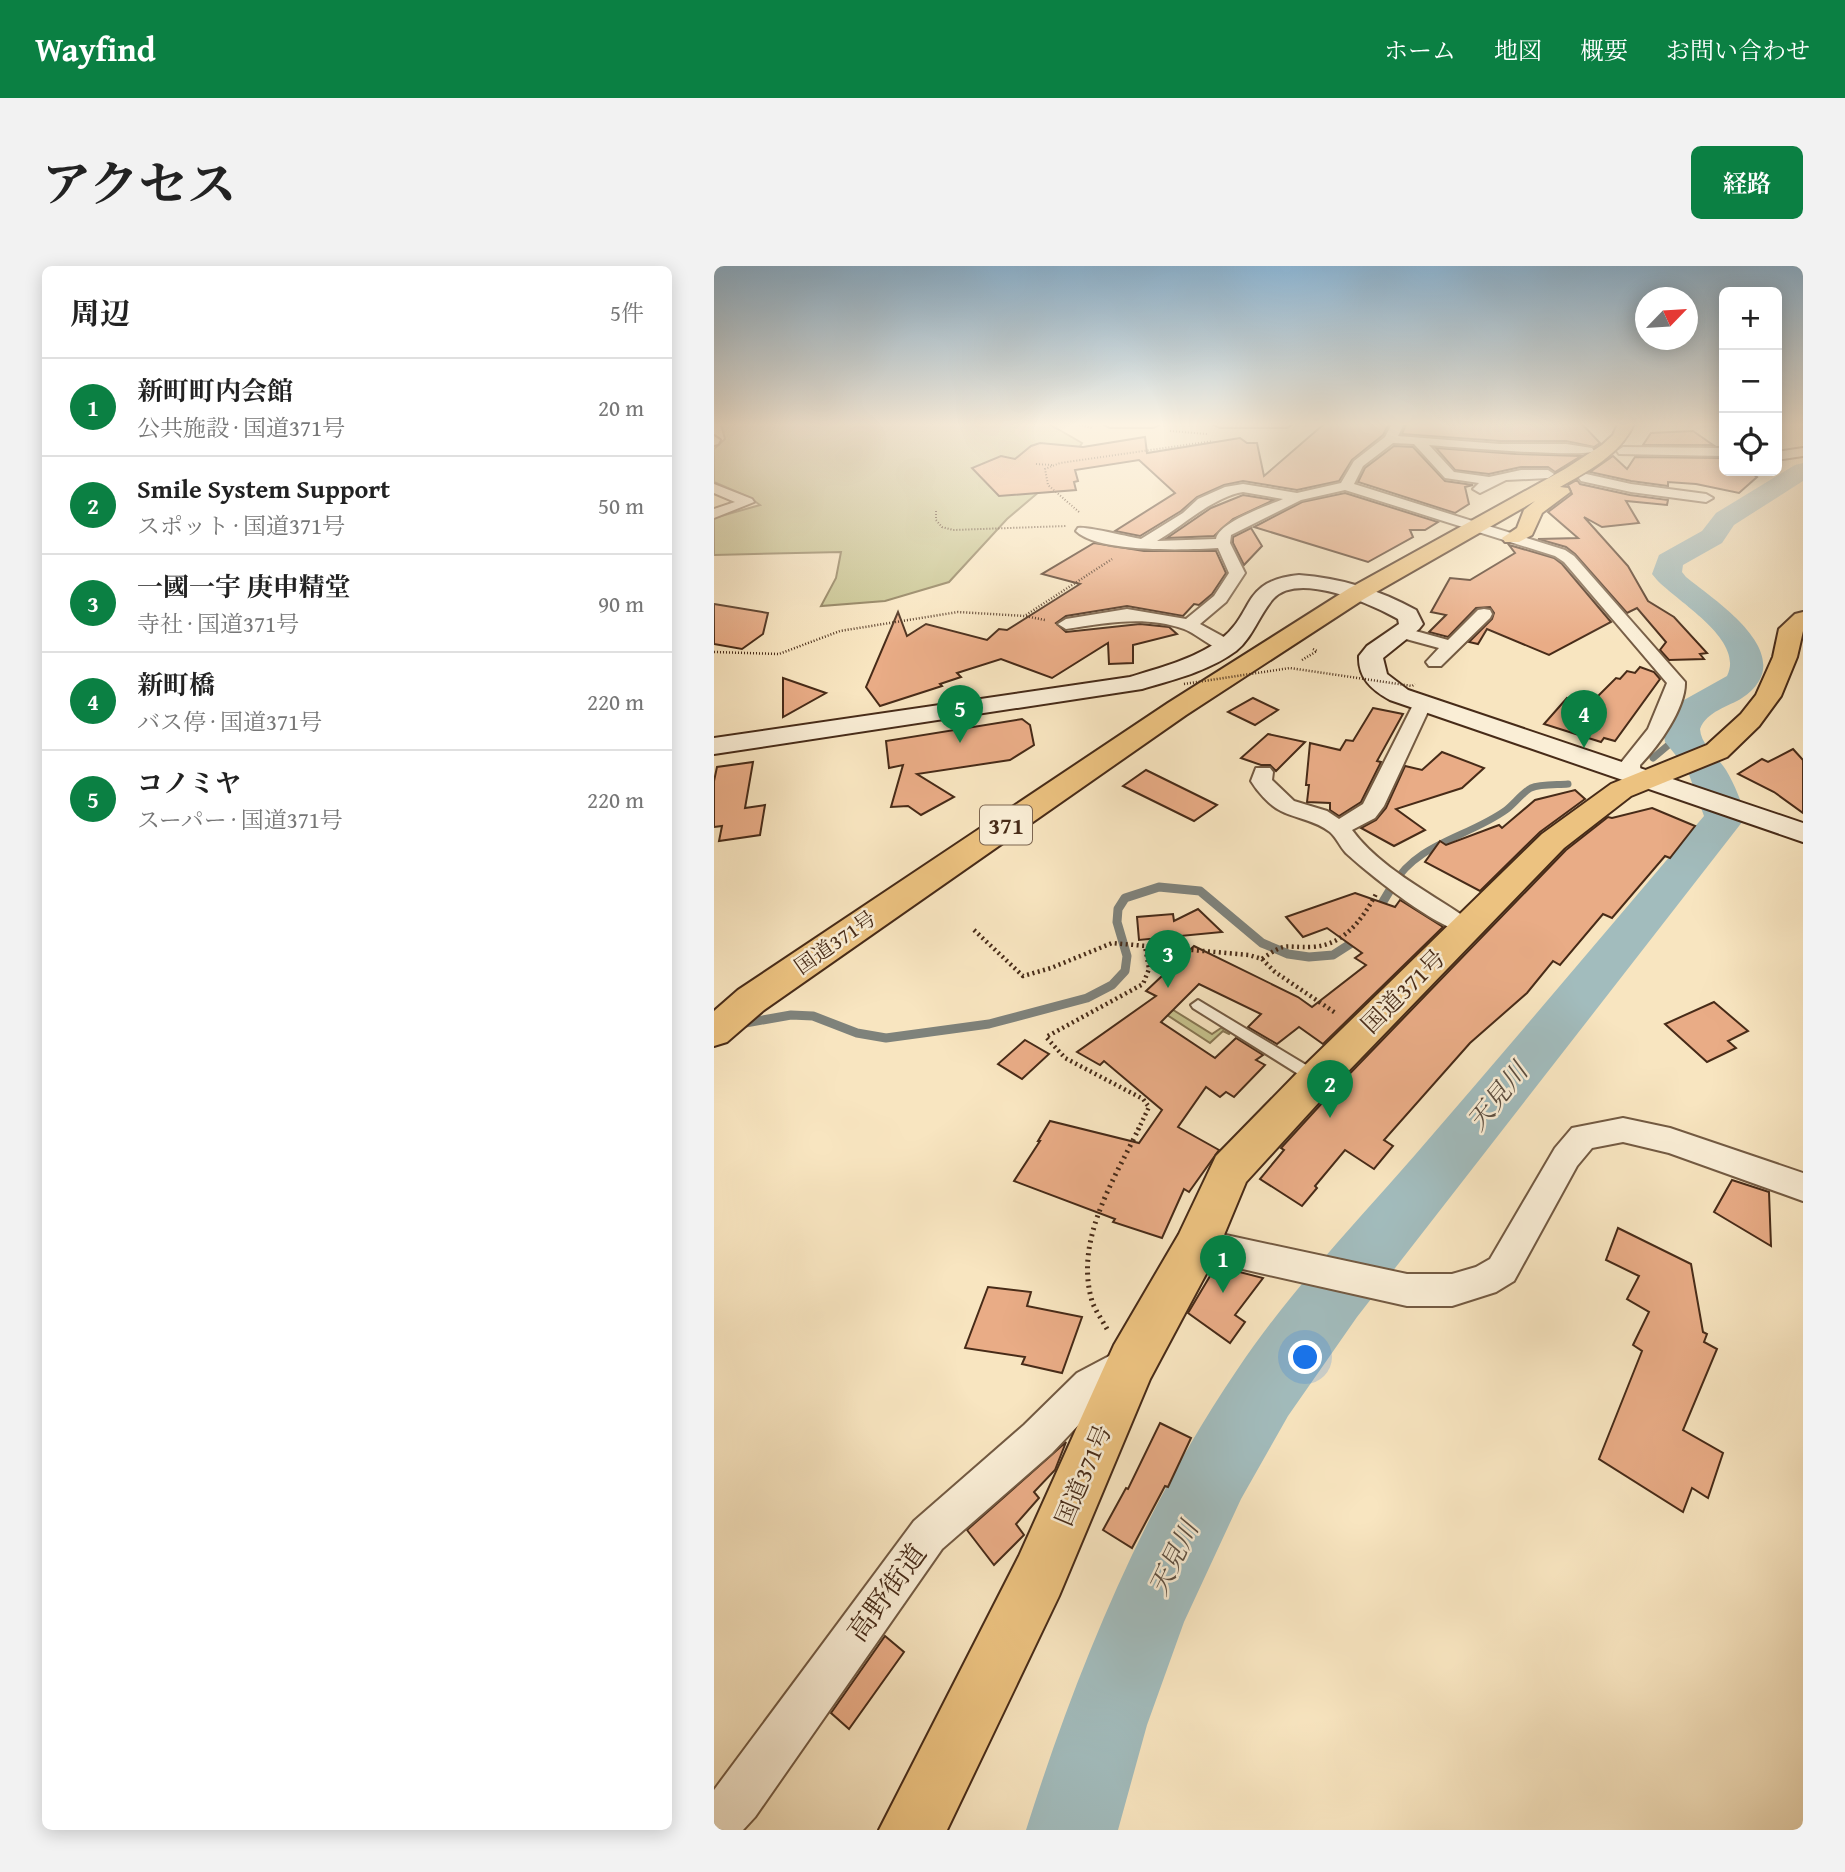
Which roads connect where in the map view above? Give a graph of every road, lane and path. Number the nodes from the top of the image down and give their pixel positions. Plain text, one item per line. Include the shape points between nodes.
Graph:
1 (735, 497) edge
2 (1061, 497) edge
3 (1214, 497) edge
4 (1297, 497) edge
5 (1386, 497) edge
6 (1503, 497) edge
7 (1528, 497) edge
8 (1553, 497) edge
9 (1698, 497) edge
10 (1706, 498) dead end
11 (936, 511) dead end
12 (714, 514) edge
13 (1482, 523) junction
14 (1084, 529) junction
15 (1512, 538) junction
16 (1138, 543) junction
17 (1223, 543) junction
18 (1356, 594) junction
19 (1484, 614) dead end
20 (1025, 616) junction
21 (1803, 620) edge
22 (1066, 624) joint
23 (1189, 625) junction
24 (1401, 632) junction
25 (1227, 646) junction
26 (1450, 646) junction
27 (714, 652) edge
28 (1435, 662) dead end
29 (1184, 684) dead end
30 (1418, 695) junction
31 (714, 746) edge
32 (1263, 772) dead end
33 (1662, 779) junction
34 (1339, 828) junction
35 (1803, 833) edge
36 (1391, 883) junction
37 (1466, 927) junction
38 (974, 930) dead end
39 (1145, 946) junction
40 (1262, 959) junction
41 (1198, 1005) dead end
42 (1364, 1031) junction
43 (714, 1032) edge
44 (1317, 1078) junction
45 (1803, 1187) edge
46 (1198, 1244) junction
47 (1132, 1362) junction
48 (714, 1825) edge
49 (912, 1830) edge

1 - 12 street via 747,502
2 - 14 path via 1082,516 1087,525
3 - 16 street
4 - 17 street via 1230,529
5 - 13 street
6 - 13 highway, 371
7 - 13 highway, 国道371号 / 371
8 - 15 highway via 1528,519 1525,531
9 - 10 street
11 - 14 path via 936,520 953,530 1049,525
13 - 15 street
13 - 18 highway, 国道371号 / 371
14 - 16 street
15 - 33 street via 1569,559 1676,682 1662,725 1630,764
16 - 17 street via 1165,547
16 - 20 path
17 - 23 street via 1237,573 1220,599
18 - 24 street via 1408,615 1411,624
18 - 25 street via 1301,580 1278,584 1270,588
18 - 43 highway, 国道371号 / 371 via 1177,709 751,1000
19 - 26 street
20 - 22 path
20 - 27 path via 950,613 847,629 779,654
21 - 33 highway, 国道371号 via 1791,629 1785,657 1750,720 1717,751
22 - 23 street via 1127,614
23 - 25 street
24 - 26 street
24 - 30 street via 1371,656 1372,674 1382,686
25 - 31 street via 1182,668 1133,684
26 - 28 street
29 - 30 path, bridge via 1290,668
30 - 33 street
30 - 34 street via 1373,806
32 - 34 street via 1261,781 1286,806
33 - 35 street
33 - 37 highway, 国道371号 via 1622,790 1553,841
34 - 36 street
36 - 37 street
36 - 40 path via 1340,940 1309,947 1281,945
37 - 42 highway, 国道371号
38 - 39 path via 1023,976 1112,943
39 - 40 path via 1249,954
39 - 47 path via 1149,969 1143,984 1046,1037 1065,1058 1148,1103 1102,1204 1088,1261 1091,1299 1101,1322
40 - 42 path
41 - 44 lane
42 - 44 highway, 国道371号
44 - 46 highway, 国道371号 via 1231,1169
45 - 46 street via 1670,1141 1623,1130 1583,1137 1566,1157 1502,1270 1452,1290 1408,1290
46 - 47 highway, 国道371号
47 - 48 street, 高野街道 via 1090,1387 928,1535 738,1800
47 - 49 highway, 国道371号 via 1039,1576

